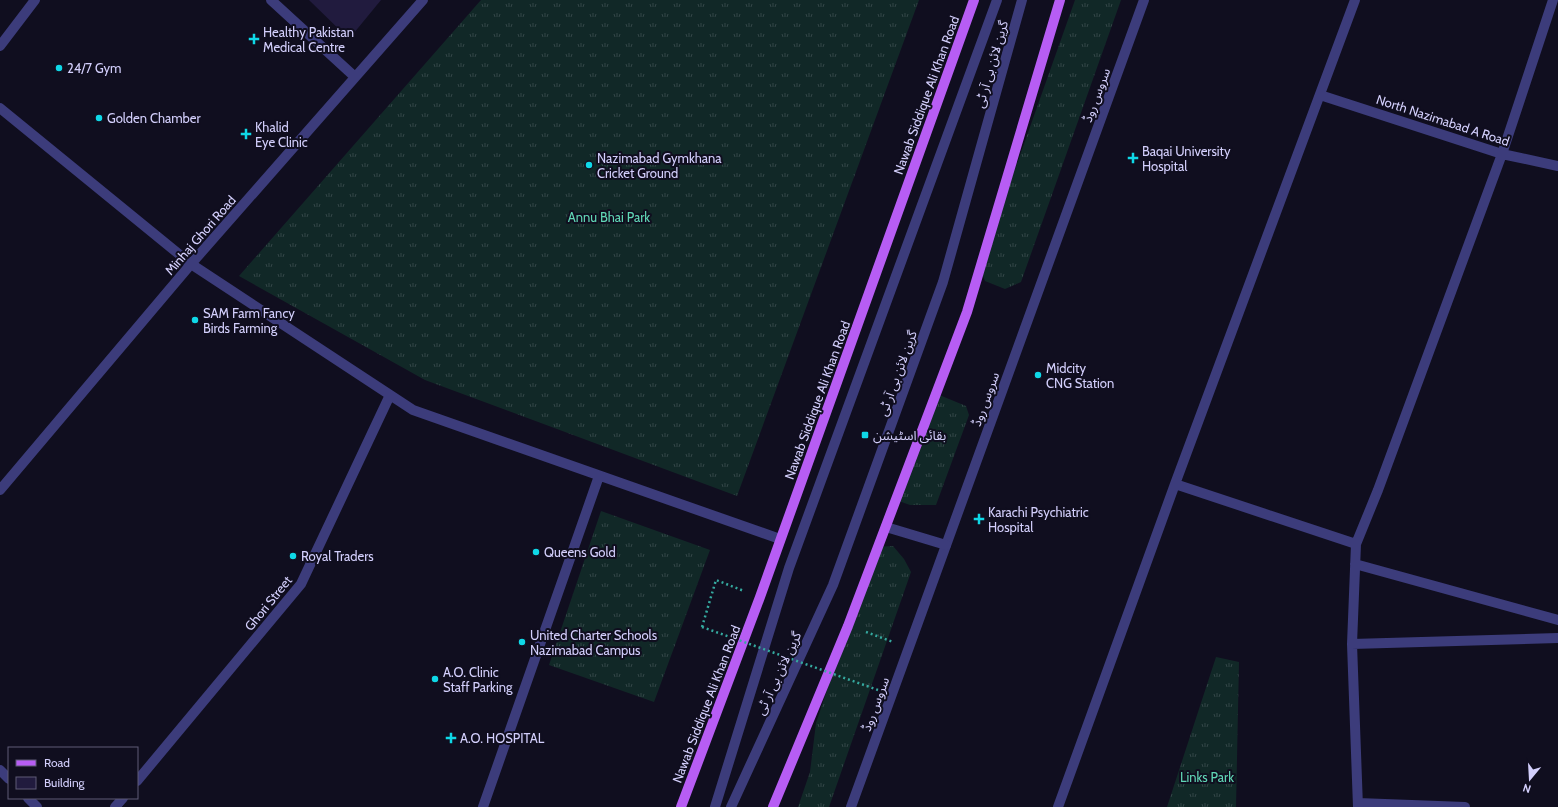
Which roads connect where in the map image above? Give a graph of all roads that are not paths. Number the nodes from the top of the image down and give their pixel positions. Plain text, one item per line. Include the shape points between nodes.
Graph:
1 (35, 0) edge
2 (272, 0) edge
3 (423, 0) edge
4 (974, 0) edge
5 (997, 0) edge
6 (1022, 0) edge
7 (1060, 0) edge
8 (1144, 0) edge
9 (1355, 0) edge
10 (1554, 6) edge
11 (0, 46) edge
12 (355, 77) junction
13 (1320, 95) junction
14 (0, 108) edge
15 (1502, 154) junction
16 (1558, 166) edge
17 (191, 264) junction
18 (390, 395) junction
19 (599, 476) junction
20 (1175, 484) junction
21 (0, 490) edge
22 (886, 527) junction
23 (780, 539) junction
24 (1356, 544) junction
25 (946, 546) junction
26 (1355, 564) junction
27 (1558, 620) edge
28 (1558, 638) edge
29 (1352, 644) junction
30 (0, 770) edge
31 (8, 778) edge
32 (138, 780) edge
33 (29, 799) edge
34 (122, 799) edge
35 (1358, 805) edge
36 (37, 807) edge
37 (116, 807) edge
38 (483, 807) edge
39 (681, 807) edge
40 (715, 807) edge
41 (731, 807) edge
42 (773, 807) edge
43 (851, 807) edge
44 (1058, 807) edge
45 (1465, 807) edge

1 - 11 street
2 - 12 street
3 - 12 street, Minhaj Ghori Road
4 - 23 main road, Nawab Siddique Ali Khan Road
5 - 40 street, گرین لائن بی آر ٹی via 789,568
6 - 41 street, گرین لائن بی آر ٹی via 943,282 833,585
7 - 22 main road via 967,312
8 - 25 street, سروس روڈ
9 - 13 street
10 - 15 street
12 - 17 street, Minhaj Ghori Road
13 - 15 street, North Nazimabad A Road
13 - 20 street
14 - 17 street
15 - 16 street, North Nazimabad A Road
15 - 24 street
17 - 18 street
17 - 21 street, Minhaj Ghori Road
18 - 19 street via 414,410
18 - 32 street, Ghori Street via 301,584
19 - 23 street
19 - 38 street
20 - 24 street
20 - 44 street
22 - 25 street
22 - 42 main road
23 - 39 main road, Nawab Siddique Ali Khan Road
24 - 26 street
25 - 43 street, سروس روڈ
26 - 27 street
26 - 29 street
28 - 29 street
29 - 35 street
30 - 31 street
33 - 36 street
34 - 37 street
35 - 45 street

